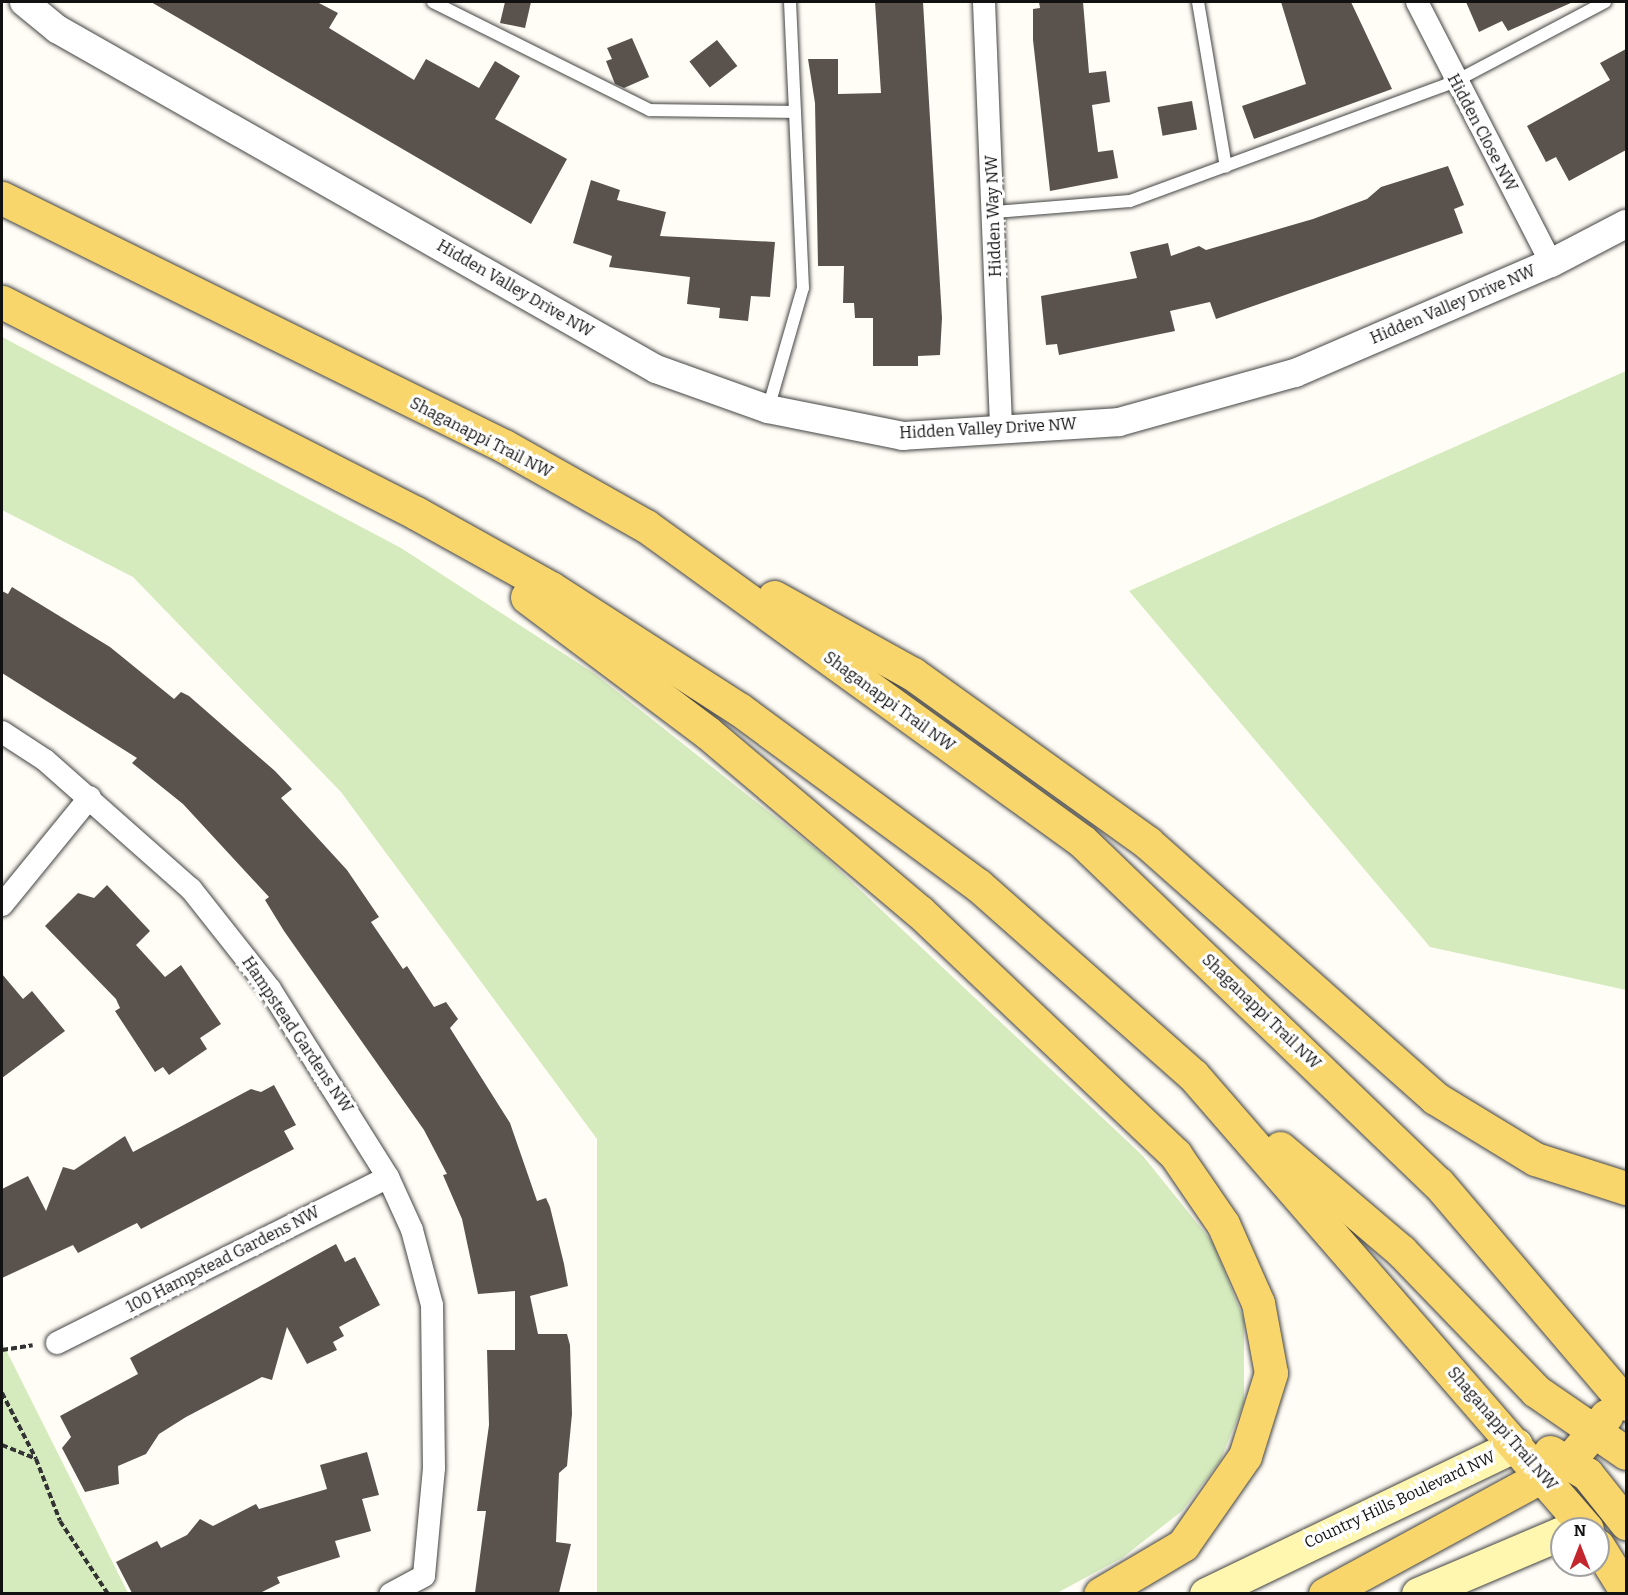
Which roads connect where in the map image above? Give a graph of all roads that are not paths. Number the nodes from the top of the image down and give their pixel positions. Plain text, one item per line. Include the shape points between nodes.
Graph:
1 (24, 2) edge
2 (433, 2) edge
3 (790, 2) edge
4 (984, 2) edge
5 (1198, 2) edge
6 (1417, 2) edge
7 (1605, 2) edge
8 (1454, 82) junction
9 (793, 112) junction
10 (1226, 167) junction
11 (2, 198) edge
12 (995, 212) junction
13 (1626, 224) edge
14 (1551, 263) junction
15 (2, 302) edge
16 (768, 409) junction
17 (1001, 430) junction
18 (416, 513) junction
19 (646, 526) junction
20 (2, 732) edge
21 (90, 797) junction
22 (2, 905) edge
23 (1193, 1076) junction
24 (388, 1177) junction
25 (1626, 1188) edge
26 (57, 1343) road end
27 (1624, 1397) edge
28 (1583, 1425) junction
29 (1516, 1445) junction
30 (1626, 1453) edge
31 (1626, 1461) edge
32 (1555, 1468) junction
33 (1616, 1505) edge
34 (1574, 1517) edge
35 (1600, 1517) edge
36 (1550, 1543) edge
37 (1610, 1570) edge
38 (1626, 1591) edge
39 (390, 1593) edge
40 (1100, 1593) edge
41 (1206, 1593) edge
42 (1325, 1593) edge
43 (1418, 1593) edge

1 - 16 street, Hidden Valley Drive NW via 57,28 656,369
2 - 9 lane via 650,110
3 - 9 lane
4 - 12 street, Hidden Way NW
5 - 10 lane
6 - 8 street, Hidden Close NW
7 - 8 lane
8 - 10 lane
8 - 14 street, Hidden Close NW
9 - 16 lane via 803,288
10 - 12 lane via 1130,201
11 - 19 main road, Shaganappi Trail NW via 504,446
12 - 17 street, Hidden Way NW
13 - 14 street, Hidden Valley Drive NW
14 - 17 street, Hidden Valley Drive NW via 1295,373 1119,422
15 - 18 main road, Shaganappi Trail NW
16 - 17 street, Hidden Valley Drive NW via 903,436
18 - 23 main road, Shaganappi Trail NW via 551,588 739,709 978,885
18 - 40 main road via 708,733 920,912 1175,1154 1223,1224 1258,1303 1271,1373 1245,1456 1183,1545
19 - 25 main road via 913,674 1129,829 1435,1098 1535,1159
19 - 27 main road, Shaganappi Trail NW via 1082,841 1438,1183
20 - 21 street, Hampstead Gardens NW via 30,747
21 - 22 street
21 - 24 street, Hampstead Gardens NW via 191,889 263,980
23 - 28 main road via 1401,1251 1536,1391
23 - 29 main road, Shaganappi Trail NW
24 - 26 street, 100 Hampstead Gardens NW
24 - 39 street, Hampstead Gardens NW via 412,1230 432,1305 434,1468 424,1576
27 - 28 main road
28 - 29 main road, Country Hills Boulevard NW
28 - 30 main road
28 - 32 main road
29 - 32 main road
29 - 41 main road, Country Hills Boulevard NW
31 - 33 main road
32 - 33 main road
32 - 34 main road, Shaganappi Trail NW
32 - 42 main road
33 - 35 main road
36 - 43 main road
37 - 38 main road, Shaganappi Trail NW

